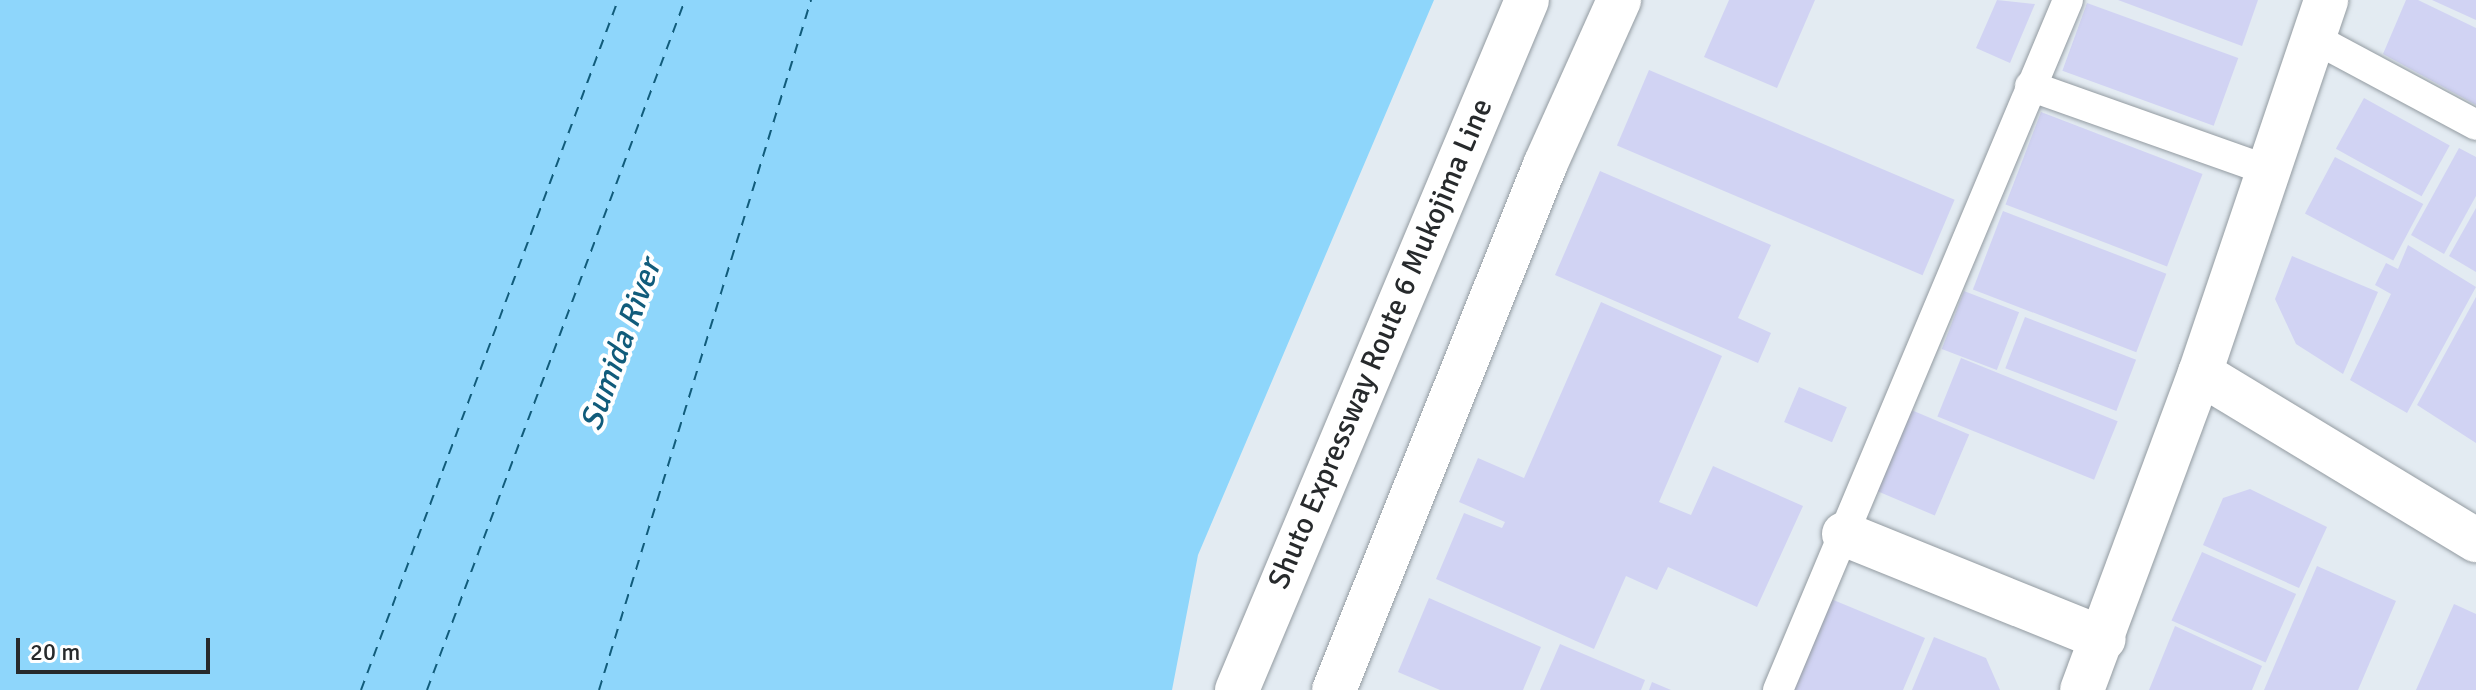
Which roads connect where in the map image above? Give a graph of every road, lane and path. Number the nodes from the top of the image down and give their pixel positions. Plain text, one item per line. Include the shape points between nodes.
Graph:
1 (1527, 0) edge
2 (1619, 0) edge
3 (2068, 0) edge
4 (2320, 19) edge
5 (2030, 86) junction
6 (2476, 125) edge
7 (2267, 170) junction
8 (2200, 373) junction
9 (1844, 534) junction
10 (2476, 540) edge
11 (2104, 639) junction
12 (1237, 690) edge
13 (1334, 690) edge
14 (1778, 690) edge
15 (2082, 690) edge

1 - 12 main road, Shuto Expressway Route 6 Mukojima Line, bridge
2 - 13 main road via 1545,165
3 - 5 lane
4 - 6 lane
4 - 7 main road
5 - 7 lane
5 - 9 lane
7 - 8 main road
8 - 10 main road
8 - 11 main road
9 - 11 main road
9 - 14 lane
11 - 15 main road

